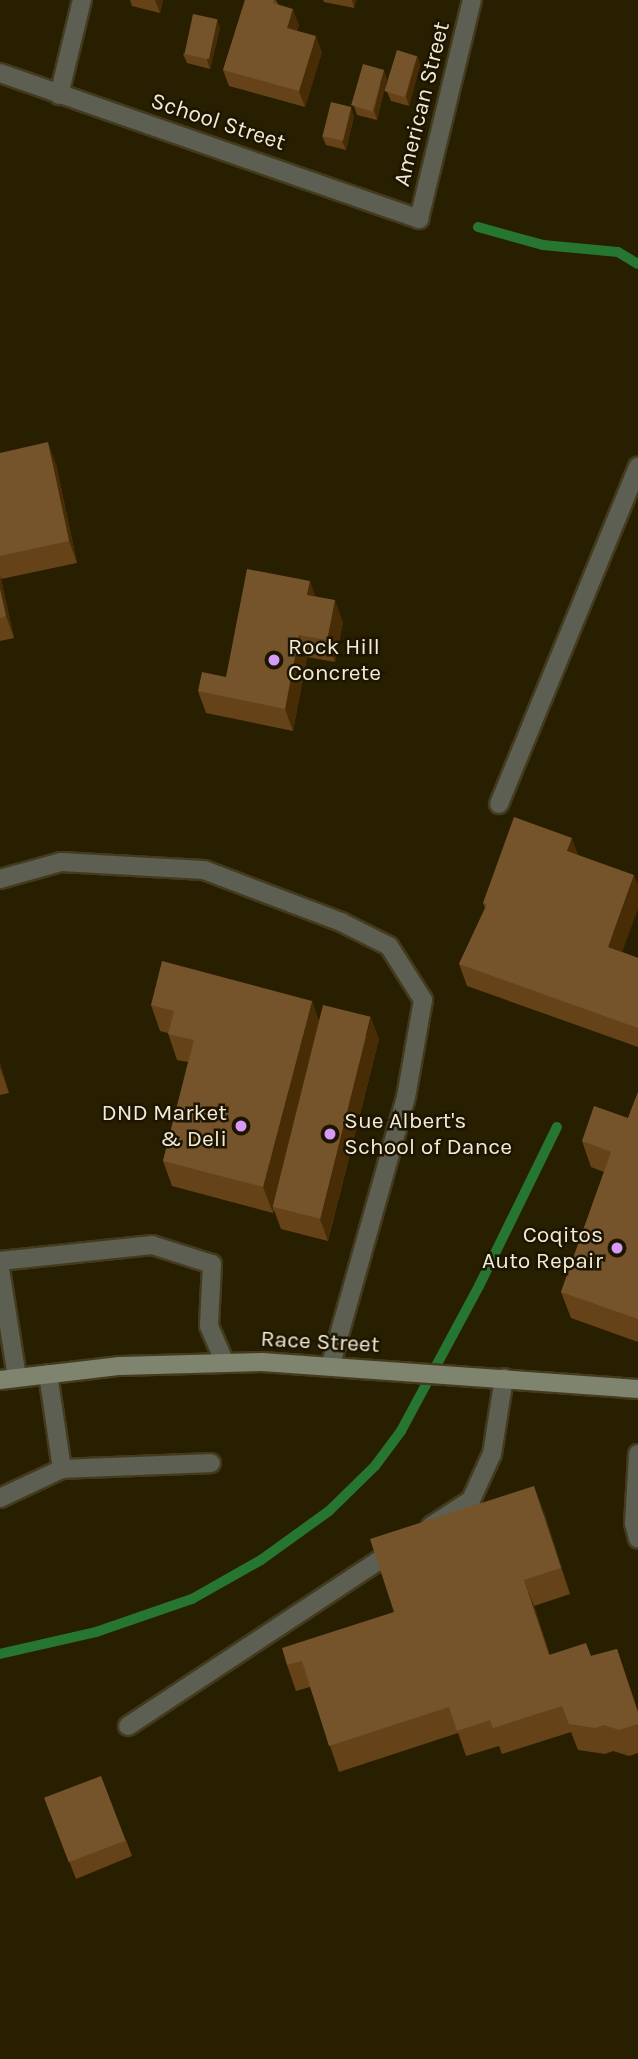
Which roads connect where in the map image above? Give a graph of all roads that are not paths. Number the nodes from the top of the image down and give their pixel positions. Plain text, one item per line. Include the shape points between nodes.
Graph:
1 (82, 0) edge
2 (472, 0) edge
3 (0, 73) edge
4 (59, 95) junction
5 (419, 219) joint
6 (638, 466) edge
7 (499, 804) dead end
8 (0, 879) edge
9 (0, 1261) edge
10 (0, 1269) edge
11 (225, 1363) junction
12 (330, 1367) junction
13 (48, 1374) junction
14 (496, 1377) junction
15 (8, 1379) edge
16 (638, 1390) edge
17 (638, 1454) edge
18 (211, 1463) dead end
19 (62, 1469) junction
20 (0, 1498) edge
21 (638, 1539) edge
22 (128, 1726) dead end

1 - 4 street
2 - 5 street, American Street
3 - 4 street, School Street
4 - 5 street, School Street
6 - 7 street
8 - 12 street via 61,862 204,870 341,922 389,946 423,1000 406,1097
9 - 11 street via 152,1245 212,1264 209,1326
10 - 15 street
11 - 12 main road, Race Street
11 - 13 main road, Race Street via 120,1366
12 - 14 main road, Race Street
13 - 15 main road, Race Street
13 - 19 street
14 - 16 main road, Race Street
14 - 22 street via 492,1454 471,1500
17 - 21 street via 634,1523
18 - 19 street
19 - 20 street

